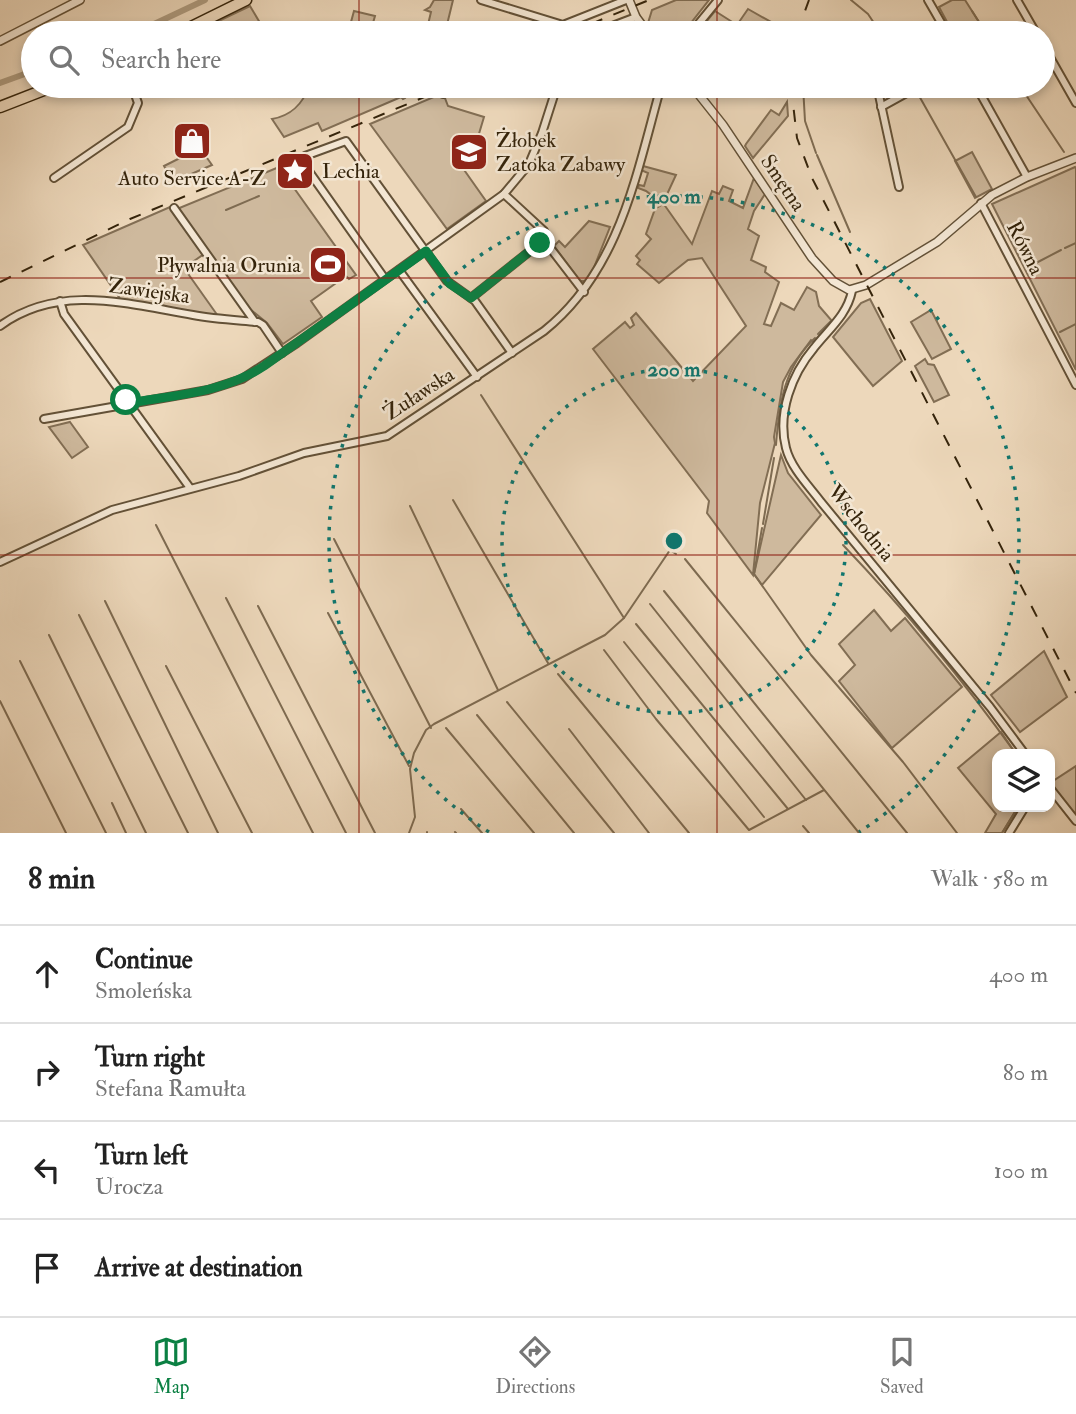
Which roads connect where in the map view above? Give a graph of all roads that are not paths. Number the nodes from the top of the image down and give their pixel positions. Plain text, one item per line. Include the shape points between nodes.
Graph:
1 (80, 0) edge
2 (246, 0) edge
3 (481, 0) edge
4 (627, 0) edge
5 (718, 0) edge
6 (928, 0) edge
7 (1017, 0) edge
8 (636, 17) junction
9 (39, 21) edge
10 (203, 21) edge
11 (550, 21) edge
12 (573, 21) edge
13 (626, 21) edge
14 (639, 21) edge
15 (701, 21) edge
16 (940, 21) edge
17 (1029, 21) edge
18 (21, 30) edge
19 (0, 41) edge
20 (1055, 66) edge
21 (23, 98) edge
22 (136, 98) edge
23 (552, 98) edge
24 (658, 98) edge
25 (702, 98) edge
26 (879, 98) edge
27 (897, 98) edge
28 (983, 98) edge
29 (1076, 103) edge
30 (0, 107) edge
31 (881, 107) junction
32 (1076, 158) edge
33 (1027, 177) junction
34 (54, 178) dead end
35 (899, 187) dead end
36 (504, 194) junction
37 (982, 203) junction
38 (174, 208) dead end
39 (548, 241) junction
40 (426, 251) junction
41 (399, 270) junction
42 (385, 279) junction
43 (852, 290) junction
44 (584, 292) junction
45 (471, 298) junction
46 (61, 301) junction
47 (255, 321) junction
48 (0, 326) edge
49 (512, 353) junction
50 (282, 354) junction
51 (477, 377) junction
52 (1076, 385) edge
53 (129, 403) junction
54 (44, 419) dead end
55 (190, 488) junction
56 (0, 562) edge
57 (1021, 749) edge
58 (1055, 794) edge
59 (1022, 812) edge
60 (1076, 821) edge
61 (1009, 833) edge

1 - 9 street
2 - 10 main road
3 - 11 street
4 - 8 street
4 - 12 street
5 - 15 street
6 - 16 street
7 - 17 street
8 - 13 street
8 - 14 street
18 - 19 street
20 - 29 street
21 - 30 main road
22 - 34 street via 128,127
23 - 36 street via 529,164
24 - 44 street, Żuławska via 613,242
25 - 43 street, Smętna via 812,258 839,286
26 - 31 street
27 - 31 street
28 - 33 street
31 - 35 street
32 - 33 street
33 - 37 street
36 - 39 street via 544,231
36 - 40 street
37 - 43 street via 937,242
37 - 52 street, Równa
38 - 47 street
39 - 44 street
39 - 45 street
40 - 41 street
40 - 42 street via 344,139 302,160
40 - 45 street via 450,284
41 - 42 street
41 - 51 street
42 - 50 street
43 - 57 street, Wschodnia via 846,309 795,377 785,409 786,447 821,502
44 - 49 street, Żuławska via 556,322
45 - 49 street
46 - 47 street, Zawiejska via 137,304
46 - 48 street, Zawiejska via 32,308
46 - 53 street via 64,314
47 - 50 street via 263,325
49 - 51 street, Żuławska
50 - 53 street via 220,387
51 - 55 street, Żuławska via 387,436 304,453
53 - 54 street
53 - 55 street
55 - 56 street, Żuławska via 112,510
58 - 60 street
59 - 61 street

